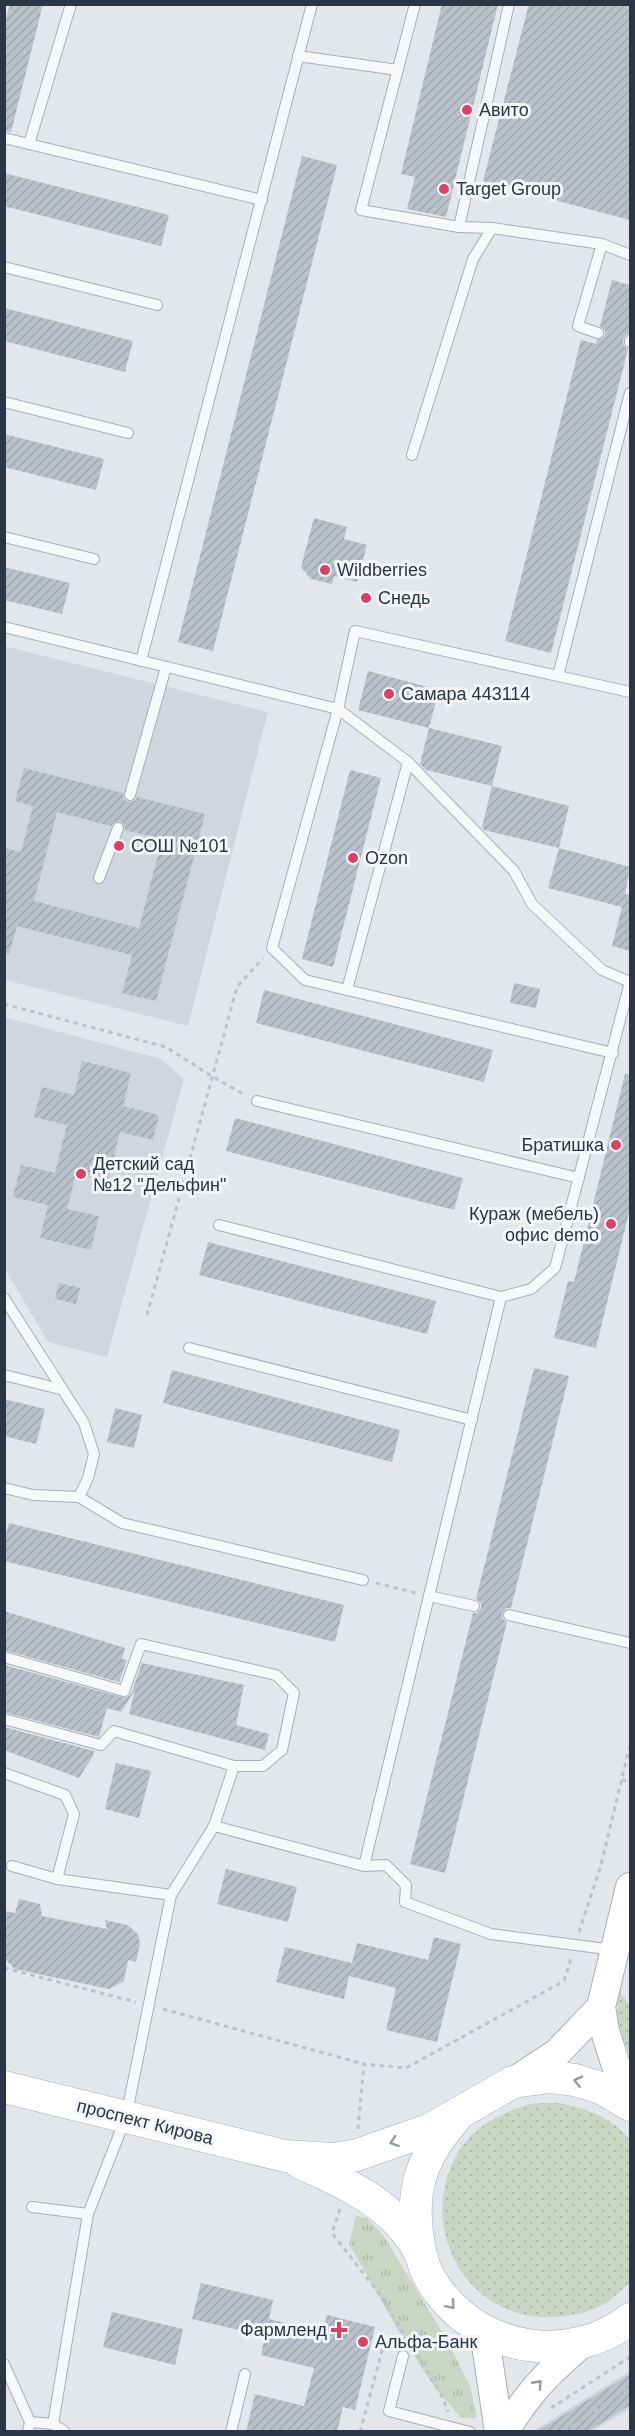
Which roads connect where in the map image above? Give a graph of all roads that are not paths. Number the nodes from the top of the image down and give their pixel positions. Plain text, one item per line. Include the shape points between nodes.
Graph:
1 (71, 4) edge
2 (312, 4) edge
3 (415, 4) edge
4 (509, 4) edge
5 (298, 56) junction
6 (398, 70) junction
7 (4, 138) edge
8 (29, 144) junction
9 (262, 200) junction
10 (459, 227) junction
11 (492, 228) junction
12 (602, 244) junction
13 (630, 255) edge
14 (4, 267) edge
15 (157, 305) dead end
16 (598, 333) dead end
17 (630, 393) edge
18 (4, 402) edge
19 (128, 433) dead end
20 (412, 455) dead end
21 (4, 537) edge
22 (94, 559) dead end
23 (4, 627) edge
24 (141, 661) junction
25 (166, 667) junction
26 (558, 676) junction
27 (630, 692) edge
28 (338, 710) junction
29 (408, 762) junction
30 (130, 795) dead end
31 (118, 828) dead end
32 (99, 878) dead end
33 (630, 982) edge
34 (347, 990) junction
35 (613, 1053) junction
36 (257, 1101) road end
37 (579, 1178) junction
38 (219, 1225) dead end
39 (4, 1298) edge
40 (501, 1298) junction
41 (189, 1348) dead end
42 (4, 1376) edge
43 (60, 1389) junction
44 (472, 1420) junction
45 (4, 1488) edge
46 (79, 1497) junction
47 (363, 1580) road end
48 (429, 1596) junction
49 (474, 1606) dead end
50 (509, 1615) dead end
51 (630, 1643) edge
52 (4, 1657) edge
53 (4, 1719) edge
54 (234, 1766) junction
55 (4, 1773) edge
56 (213, 1826) junction
57 (12, 1866) dead end
58 (364, 1866) junction
59 (57, 1879) junction
60 (630, 1887) edge
61 (171, 1895) junction
62 (615, 1950) junction
63 (601, 2007) junction
64 (513, 2082) junction
65 (4, 2087) edge
66 (630, 2094) edge
67 (630, 2105) edge
68 (465, 2108) junction
69 (126, 2117) junction
70 (285, 2156) junction
71 (32, 2207) dead end
72 (88, 2214) junction
73 (420, 2251) junction
74 (630, 2319) edge
75 (484, 2331) junction
76 (584, 2342) junction
77 (403, 2356) dead end
78 (4, 2364) edge
79 (245, 2374) dead end
80 (53, 2424) junction
81 (29, 2427) edge
82 (65, 2432) edge
83 (231, 2432) edge
84 (470, 2432) edge
85 (499, 2432) edge
86 (504, 2432) edge

1 - 8 lane
2 - 5 lane
3 - 6 lane
4 - 10 lane
5 - 6 lane
5 - 9 lane
6 - 10 lane via 361,210
7 - 8 lane
8 - 9 lane
9 - 24 lane
10 - 11 lane
11 - 12 lane
11 - 20 lane via 473,259
12 - 13 lane
12 - 16 lane via 578,326
14 - 15 lane
17 - 26 lane
18 - 19 lane
21 - 22 lane
23 - 24 lane
24 - 25 lane
25 - 28 lane
25 - 30 lane
26 - 27 lane
26 - 28 lane via 355,631
28 - 29 lane
28 - 34 lane via 272,948 305,980
29 - 33 lane via 514,871 532,904 602,970
29 - 34 lane
31 - 32 lane
33 - 35 lane
34 - 35 lane
35 - 37 lane
36 - 37 lane
37 - 40 lane via 555,1268 531,1289
38 - 40 lane
39 - 43 lane
40 - 44 lane
41 - 44 lane
42 - 43 lane
43 - 46 lane via 84,1424 94,1454
44 - 48 lane
45 - 46 lane via 33,1495
46 - 47 lane via 122,1523
48 - 49 lane
48 - 58 lane
50 - 51 lane
52 - 54 lane via 124,1691 141,1644 276,1675 294,1693 282,1750 263,1766
53 - 54 lane via 101,1745 114,1731
54 - 56 lane
55 - 59 lane via 65,1795 74,1814
56 - 58 lane
56 - 61 lane
57 - 59 lane
58 - 62 lane via 386,1865 406,1885 405,1902 491,1934
59 - 61 lane
60 - 62 main road
61 - 69 lane
62 - 63 main road
63 - 64 main road via 557,2053
63 - 66 main road via 618,2072
67 -> 64 main road via 601,2088 574,2080 550,2077
64 - 68 main road
65 - 69 main road, проспект Кирова
68 -> 70 main road via 431,2129 357,2155 334,2159
68 - 73 main road via 436,2140 421,2171 414,2207
69 - 70 main road, проспект Кирова
69 - 72 lane
70 - 73 main road via 349,2186 391,2215
71 - 72 lane
72 - 80 lane
73 -> 75 main road via 439,2292 459,2314
74 - 76 main road via 603,2337
75 - 76 main road via 532,2346 559,2347
75 - 85 main road
86 -> 76 main road via 528,2394
77 - 84 lane via 389,2411
78 - 81 lane
79 - 83 lane
80 - 81 lane
80 - 82 lane

